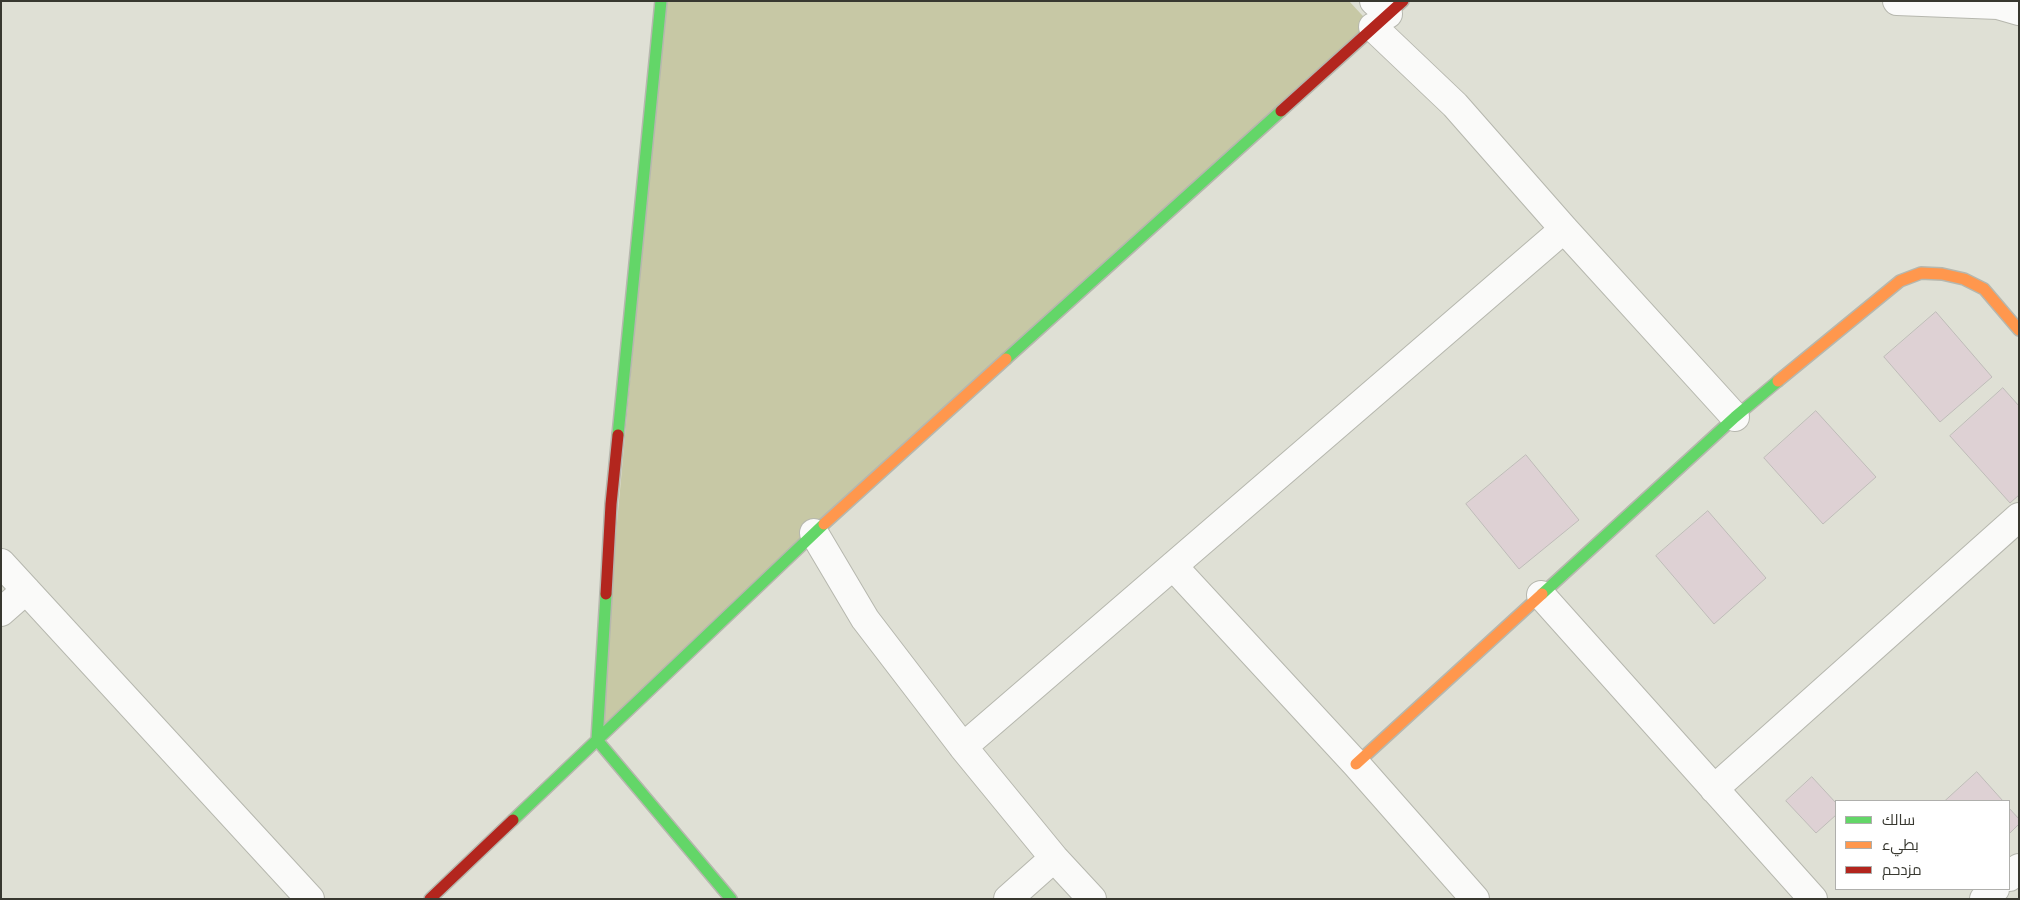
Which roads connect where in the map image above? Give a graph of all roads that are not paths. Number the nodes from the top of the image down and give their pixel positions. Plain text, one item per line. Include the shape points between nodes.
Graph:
1 (661, 1) edge
2 (1897, 1) edge
3 (1384, 11) edge
4 (2019, 11) edge
5 (1564, 230) junction
6 (2019, 330) edge
7 (1735, 416) junction
8 (2019, 517) edge
9 (814, 533) junction
10 (1, 563) edge
11 (1173, 566) junction
12 (26, 590) junction
13 (1541, 595) junction
14 (1, 612) edge
15 (597, 740) junction
16 (963, 746) junction
17 (1356, 764) junction
18 (1714, 789) junction
19 (1054, 858) junction
20 (1994, 890) edge
21 (310, 899) edge
22 (430, 899) edge
23 (731, 899) edge
24 (1008, 899) edge
25 (1092, 899) edge
26 (1475, 899) edge
27 (1813, 899) edge
28 (1984, 899) edge

1 - 15 street via 611,504
2 - 4 street via 1998,5
3 - 5 street via 1455,105
3 - 9 street
5 - 7 street
5 - 11 street
6 - 7 street via 1984,289 1964,279 1922,273 1900,281
7 - 13 street
8 - 18 street
9 - 15 street
9 - 16 street via 865,619
10 - 12 street
11 - 16 street
11 - 17 street
12 - 14 street
12 - 21 street
13 - 17 street
13 - 18 street
15 - 22 street
15 - 23 street
16 - 19 street
17 - 26 street
18 - 27 street
19 - 24 street
19 - 25 street
20 - 28 street

